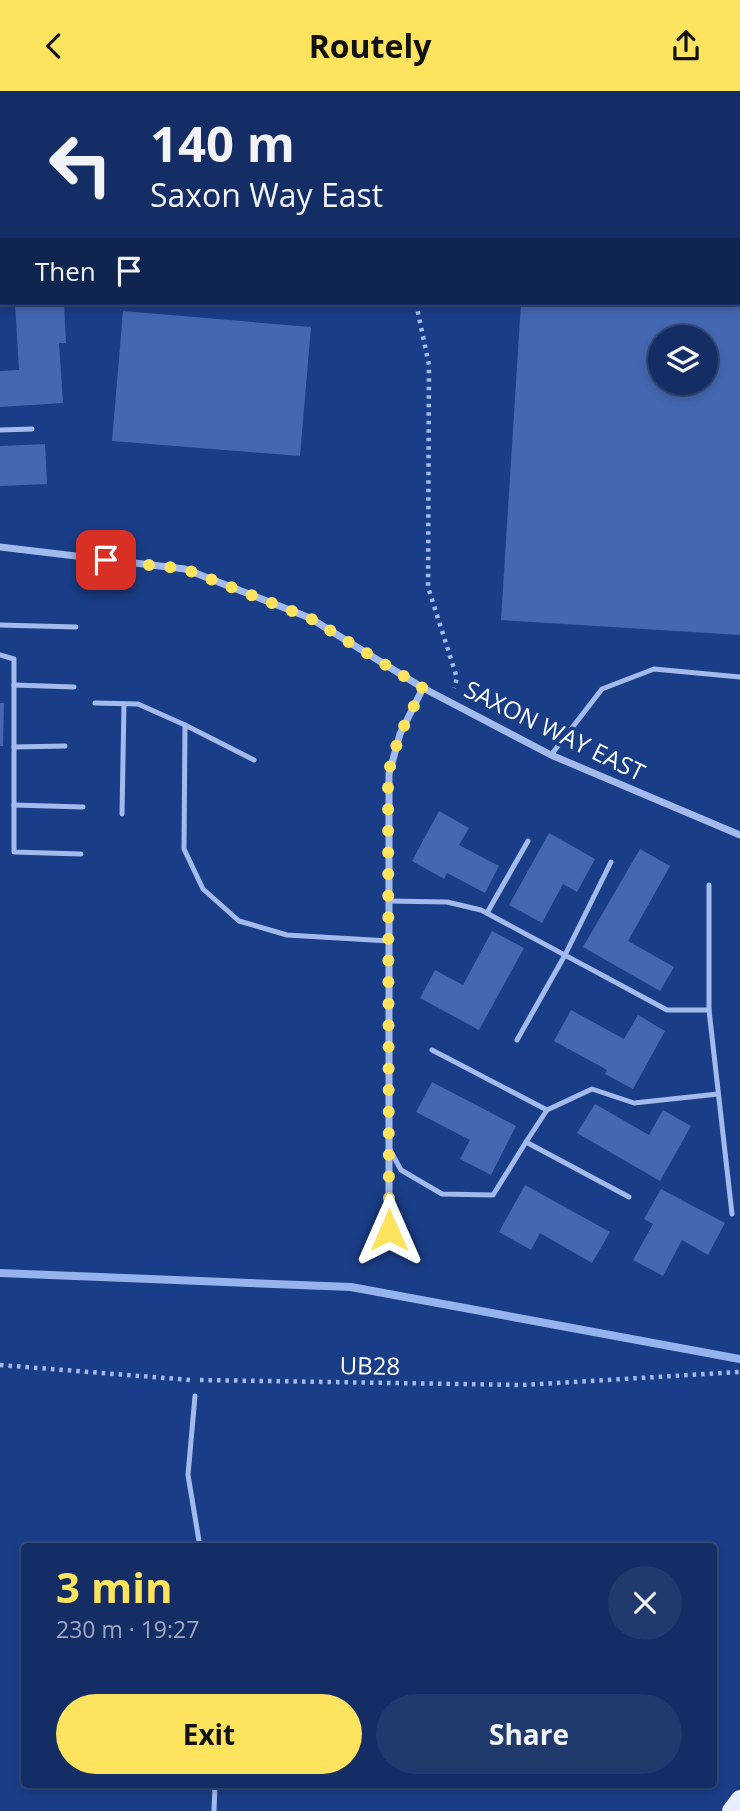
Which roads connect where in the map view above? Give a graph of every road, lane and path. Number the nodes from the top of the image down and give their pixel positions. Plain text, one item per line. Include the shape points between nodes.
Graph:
1 (416, 305) edge
2 (32, 429) dead end
3 (0, 430) edge
4 (0, 547) edge
5 (0, 625) edge
6 (76, 627) dead end
7 (0, 655) edge
8 (740, 677) edge
9 (14, 685) junction
10 (74, 687) dead end
11 (423, 688) junction
12 (451, 702) junction
13 (94, 703) dead end
14 (124, 704) junction
15 (186, 725) junction
16 (65, 746) dead end
17 (14, 747) junction
18 (551, 755) junction
19 (254, 760) dead end
20 (14, 805) junction
21 (83, 807) dead end
22 (122, 814) dead end
23 (740, 835) edge
24 (528, 841) dead end
25 (81, 854) dead end
26 (611, 862) dead end
27 (709, 885) dead end
28 (389, 901) junction
29 (487, 913) junction
30 (389, 941) junction
31 (565, 955) junction
32 (709, 1010) junction
33 (517, 1040) dead end
34 (432, 1050) dead end
35 (718, 1094) junction
36 (547, 1110) junction
37 (526, 1142) junction
38 (389, 1148) junction
39 (629, 1197) dead end
40 (732, 1214) dead end
41 (389, 1230) dead end
42 (0, 1364) edge
43 (740, 1373) edge
44 (195, 1396) dead end
45 (199, 1543) edge
46 (215, 1788) edge
47 (740, 1798) edge
48 (214, 1811) edge
49 (731, 1811) edge

1 - 12 path via 429,365 428,587 457,678
2 - 3 lane
4 - 11 street, SAXON WAY EAST via 185,569 310,618
5 - 6 lane
7 - 9 lane via 14,659
8 - 18 lane via 654,669 602,689
9 - 10 lane
9 - 17 lane
11 - 12 street, SAXON WAY EAST
11 - 28 street via 400,734 388,773
12 - 18 street, SAXON WAY EAST
13 - 14 lane
14 - 15 lane via 138,704
14 - 22 lane
15 - 19 lane
15 - 30 lane via 184,849 203,889 239,921 286,935
16 - 17 lane
17 - 20 lane
18 - 23 street, SAXON WAY EAST
20 - 21 lane
20 - 25 lane via 15,852
24 - 29 lane
26 - 31 lane
27 - 32 lane
28 - 29 lane via 447,902
28 - 30 street
29 - 31 lane
30 - 38 street
31 - 32 lane via 667,1010
31 - 33 lane
32 - 35 lane
34 - 36 lane
35 - 36 lane via 634,1103 592,1089
35 - 40 lane
36 - 37 lane
37 - 38 lane via 493,1195 442,1194 401,1170
37 - 39 lane
38 - 41 street
42 - 43 path, UB28 via 186,1380 522,1385
44 - 45 lane via 188,1475
46 - 48 lane
47 - 49 main road

